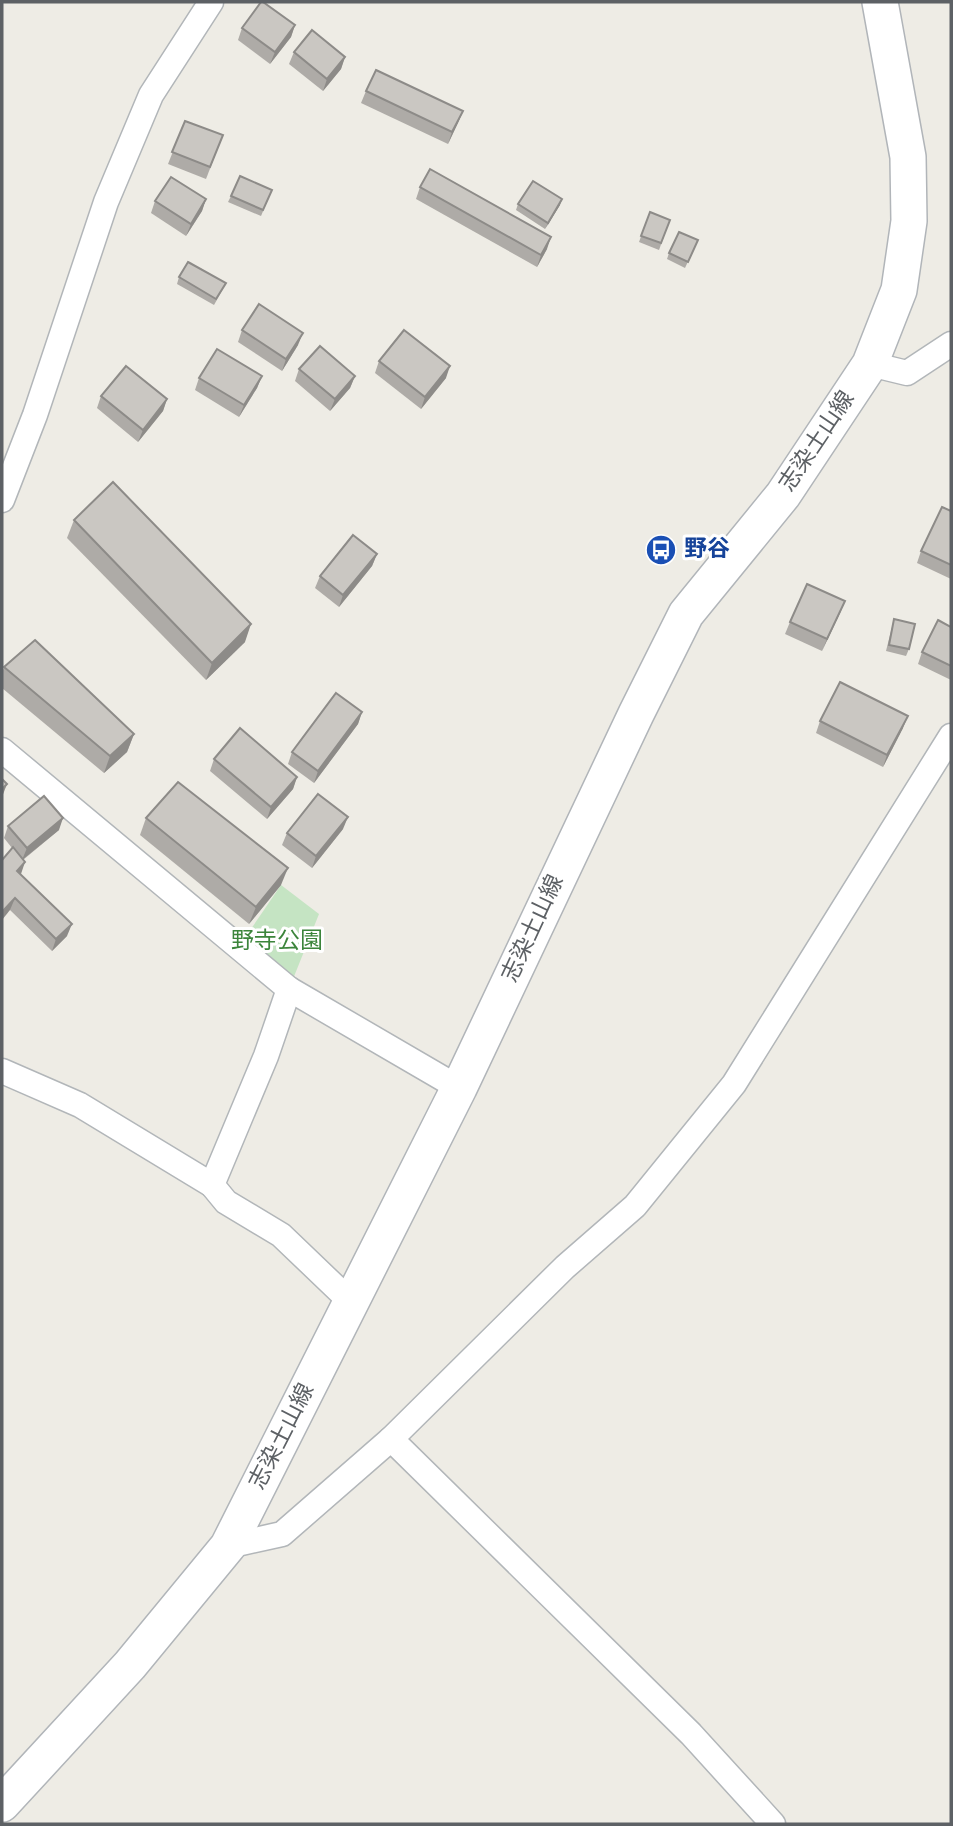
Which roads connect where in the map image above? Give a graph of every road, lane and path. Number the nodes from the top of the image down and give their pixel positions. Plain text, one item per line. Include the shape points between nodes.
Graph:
1 (211, 2) edge
2 (880, 2) edge
3 (951, 344) edge
4 (870, 365) junction
5 (2, 500) edge
6 (951, 736) edge
7 (2, 750) edge
8 (289, 989) junction
9 (2, 1071) edge
10 (459, 1088) junction
11 (212, 1185) junction
12 (351, 1302) junction
13 (391, 1439) junction
14 (228, 1546) junction
15 (2, 1804) edge
16 (773, 1824) edge

1 - 5 street via 151,95 106,202
2 - 4 main road, 志染土山線 via 908,157 909,221 899,290
3 - 4 street via 906,373
4 - 10 main road, 志染土山線 via 783,495 686,614
6 - 13 street via 734,1084 635,1206 565,1267
7 - 8 street
8 - 10 street
8 - 11 street
9 - 11 street via 80,1105
10 - 12 main road, 志染土山線
11 - 12 street via 226,1202 281,1235
12 - 14 main road, 志染土山線
13 - 14 street via 282,1534
13 - 16 street via 691,1734
14 - 15 main road, 志染土山線 via 130,1665

